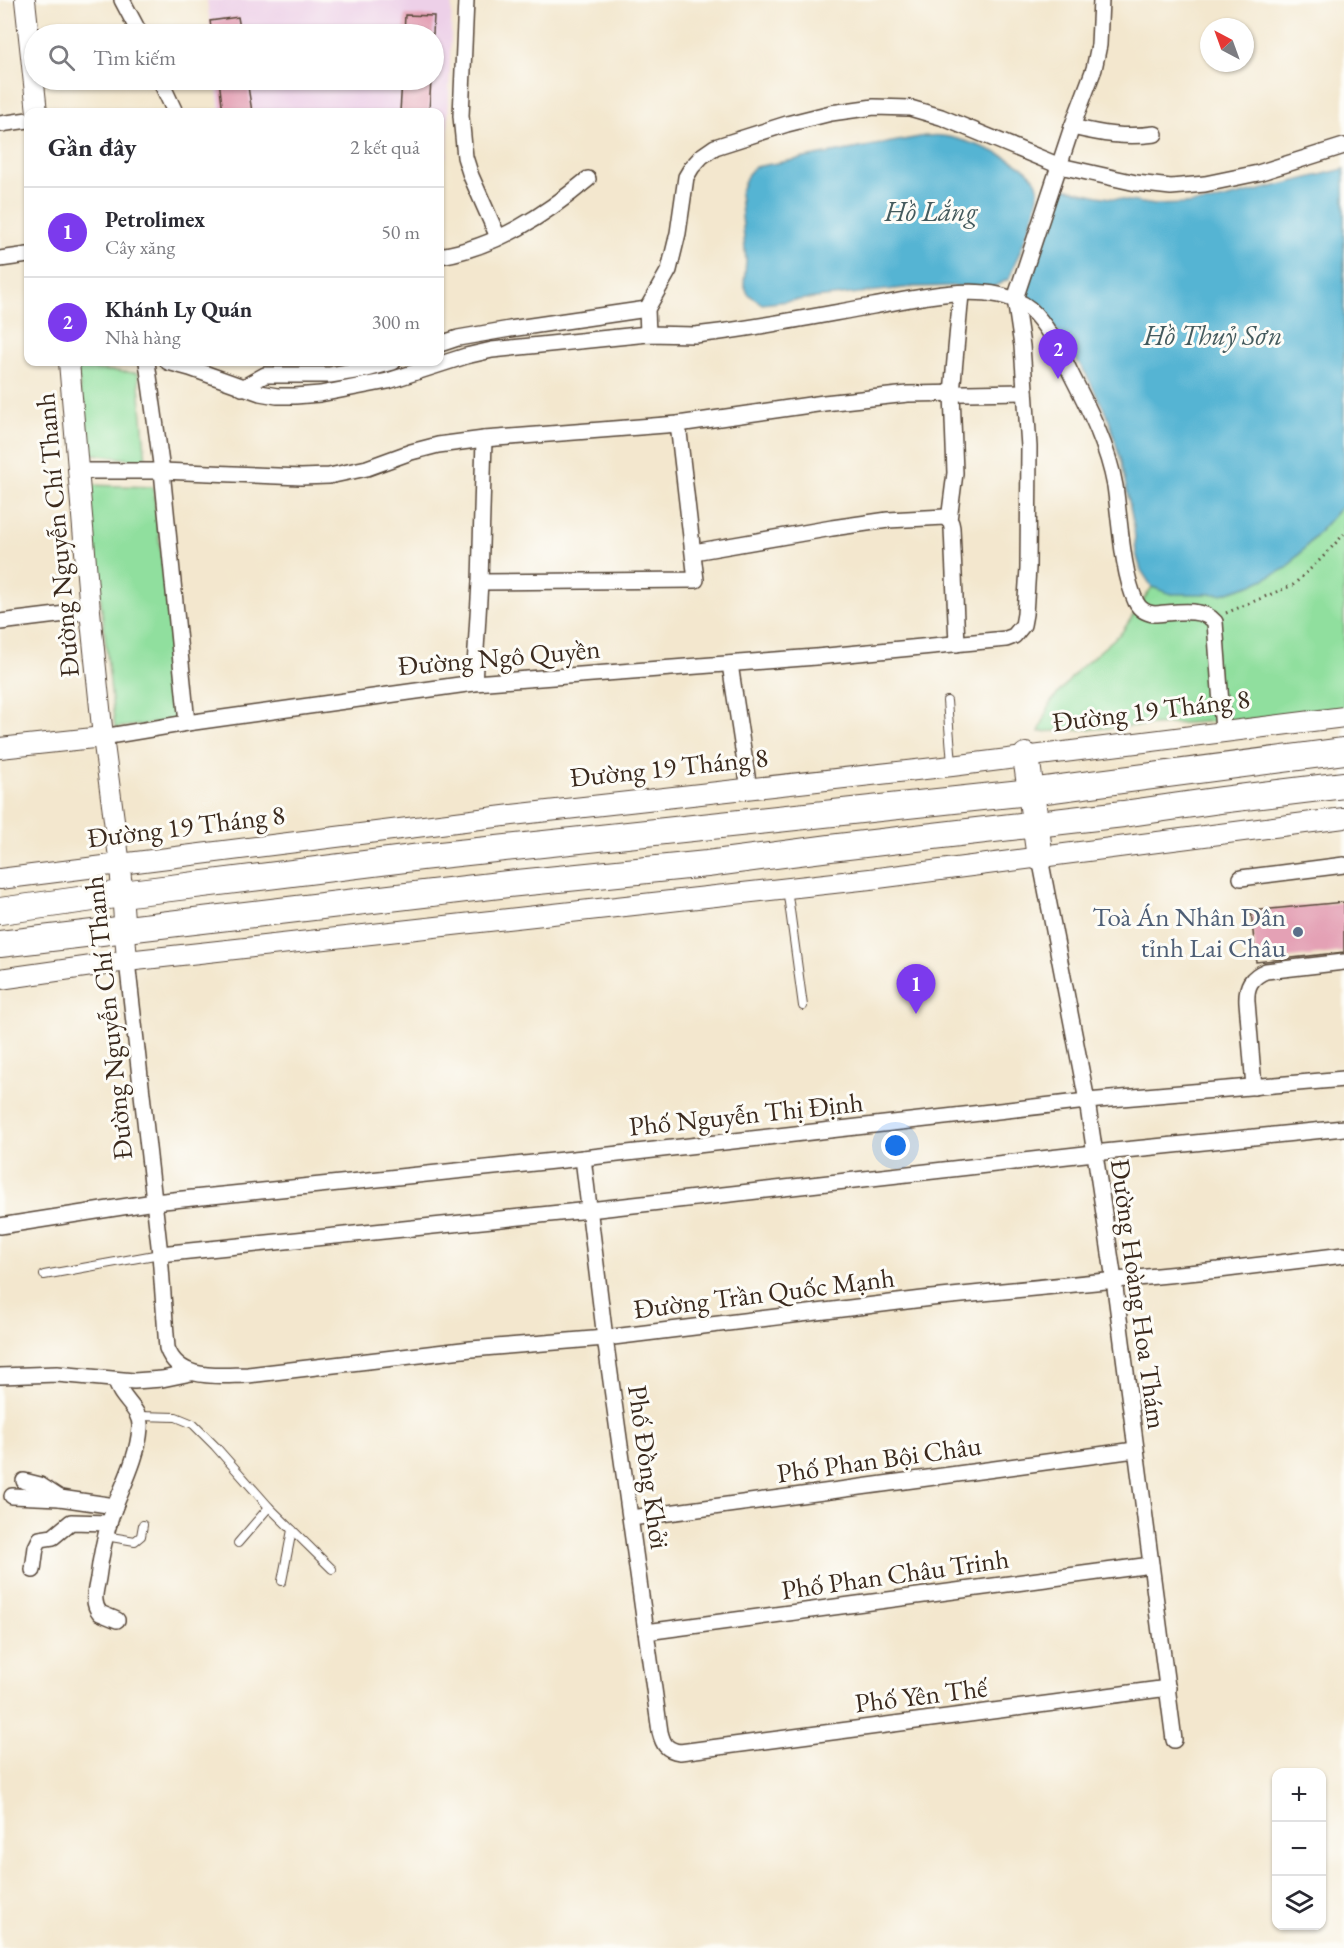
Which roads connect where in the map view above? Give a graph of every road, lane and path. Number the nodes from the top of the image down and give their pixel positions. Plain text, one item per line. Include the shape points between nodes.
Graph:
1 (25, 0) edge
2 (122, 0) edge
3 (466, 0) edge
4 (1101, 0) edge
5 (28, 24) edge
6 (135, 24) edge
7 (35, 90) edge
8 (165, 90) edge
9 (37, 108) edge
10 (174, 108) edge
11 (24, 121) edge
12 (0, 124) edge
13 (1072, 127) junction
14 (1155, 134) dead end
15 (1344, 146) edge
16 (1060, 166) junction
17 (588, 179) dead end
18 (498, 237) junction
19 (444, 255) edge
20 (24, 256) edge
21 (0, 259) edge
22 (961, 294) junction
23 (1016, 299) junction
24 (647, 309) junction
25 (648, 334) junction
26 (444, 343) edge
27 (444, 363) edge
28 (69, 366) edge
29 (148, 366) edge
30 (183, 366) edge
31 (379, 366) edge
32 (435, 366) edge
33 (242, 388) junction
34 (1025, 392) junction
35 (952, 393) junction
36 (678, 424) junction
37 (484, 439) junction
38 (78, 471) junction
39 (162, 471) junction
40 (949, 520) junction
41 (1344, 534) edge
42 (694, 552) junction
43 (480, 582) junction
44 (90, 611) junction
45 (1213, 619) junction
46 (0, 622) edge
47 (957, 644) junction
48 (730, 664) junction
49 (474, 683) junction
50 (946, 701) dead end
51 (1344, 717) edge
52 (187, 723) junction
53 (1222, 731) junction
54 (103, 737) junction
55 (0, 748) edge
56 (1344, 751) edge
57 (1026, 756) junction
58 (952, 766) junction
59 (1344, 785) edge
60 (749, 789) junction
61 (1030, 792) junction
62 (1344, 818) edge
63 (1035, 824) junction
64 (1040, 858) junction
65 (120, 865) junction
66 (1344, 865) edge
67 (1241, 878) dead end
68 (0, 879) edge
69 (787, 887) junction
70 (122, 894) junction
71 (0, 911) edge
72 (124, 928) junction
73 (0, 944) edge
74 (127, 962) junction
75 (1344, 962) edge
76 (0, 979) edge
77 (803, 1006) dead end
78 (1344, 1079) edge
79 (1254, 1087) junction
80 (1087, 1101) junction
81 (1344, 1128) edge
82 (1094, 1153) junction
83 (583, 1158) junction
84 (154, 1203) junction
85 (589, 1210) junction
86 (0, 1226) edge
87 (160, 1254) junction
88 (1344, 1255) edge
89 (44, 1275) dead end
90 (1114, 1280) junction
91 (605, 1338) junction
92 (191, 1373) junction
93 (0, 1376) edge
94 (116, 1380) junction
95 (139, 1416) junction
96 (1135, 1450) junction
97 (24, 1481) dead end
98 (12, 1496) dead end
99 (60, 1498) junction
100 (115, 1506) junction
101 (269, 1508) junction
102 (631, 1518) junction
103 (143, 1525) dead end
104 (107, 1530) junction
105 (292, 1530) junction
106 (237, 1543) dead end
107 (1151, 1566) junction
108 (332, 1569) dead end
109 (33, 1570) dead end
110 (282, 1581) dead end
111 (117, 1620) dead end
112 (646, 1632) junction
113 (1168, 1688) junction
114 (1174, 1740) dead end
115 (680, 1752) joint

1 - 5 street
2 - 6 street
3 - 18 street via 461,116 465,157
4 - 13 street via 1094,69
7 - 9 street
8 - 10 street
11 - 12 street
13 - 14 street via 1106,135
13 - 16 street
15 - 16 street via 1258,173 1188,186 1136,183
16 - 23 street
16 - 24 street via 941,117 893,106 831,112 730,141 702,156 686,177 669,270
17 - 18 street via 524,226
18 - 19 street
20 - 21 street
22 - 23 street
22 - 25 street via 922,297 720,332
22 - 35 street
23 - 34 street
23 - 45 street via 1035,314 1055,343 1097,426 1108,458 1128,575 1138,607 1147,613 1200,613
24 - 25 street
24 - 26 street
25 - 27 street via 492,350
28 - 38 street, Đường Nguyễn Chí Thanh
29 - 39 street
30 - 33 street
31 - 33 street via 330,375 265,375
32 - 33 street via 388,381 320,394 277,396
34 - 35 street
34 - 47 street, Đường Ngô Quyền via 1029,458 1023,625 1006,639
35 - 36 street via 871,398
35 - 40 street via 955,473
36 - 37 street
36 - 42 street
37 - 39 street via 438,445 329,476
37 - 43 street
38 - 39 street
38 - 44 street, Đường Nguyễn Chí Thanh
39 - 52 street
40 - 42 street via 888,520
40 - 47 street
41 - 45 path via 1293,585
42 - 43 street via 696,580
43 - 49 street
44 - 46 street
44 - 54 street, Đường Nguyễn Chí Thanh
45 - 53 street via 1217,627
47 - 48 street, Đường Ngô Quyền
48 - 49 street, Đường Ngô Quyền
48 - 60 street
49 - 52 street, Đường Ngô Quyền
50 - 58 lane
51 - 53 street, Đường 19 Tháng 8
52 - 54 street, Đường Ngô Quyền
53 - 57 street, Đường 19 Tháng 8
54 - 55 street, Đường Ngô Quyền
54 - 65 street, Đường Nguyễn Chí Thanh
56 - 61 highway
57 - 58 street, Đường 19 Tháng 8
57 - 61 highway
58 - 60 street, Đường 19 Tháng 8
59 - 63 highway
60 - 65 street, Đường 19 Tháng 8
61 - 63 highway
61 - 70 highway via 421,857
62 - 64 street
63 - 64 highway
63 - 72 highway
64 - 69 street
64 - 80 street, Đường Hoàng Hoa Thám
65 - 68 street, Đường 19 Tháng 8
65 - 70 street, Đường Nguyễn Chí Thanh
66 - 67 street
69 - 74 street
69 - 77 lane
70 - 71 highway
70 - 72 street, Đường Nguyễn Chí Thanh
72 - 73 highway
72 - 74 street, Đường Nguyễn Chí Thanh
74 - 76 street
74 - 84 street, Đường Nguyễn Chí Thanh
75 - 79 street via 1266,971 1250,981 1247,1002
78 - 79 street, Phố Nguyễn Thị Định
79 - 80 street, Phố Nguyễn Thị Định
80 - 82 street, Đường Hoàng Hoa Thám
80 - 83 street, Phố Nguyễn Thị Định
81 - 82 street
82 - 85 street
82 - 90 street, Đường Hoàng Hoa Thám
83 - 84 street, Phố Nguyễn Thị Định
83 - 85 street, Phố Đồng Khởi
84 - 86 street, Phố Nguyễn Thị Định
84 - 87 street, Đường Nguyễn Chí Thanh
85 - 87 street
85 - 91 street, Phố Đồng Khởi
87 - 89 lane
87 - 92 street, Đường Nguyễn Chí Thanh via 167,1348 171,1359
88 - 90 street, Đường Trần Quốc Mạnh
90 - 91 street, Đường Trần Quốc Mạnh
90 - 96 street, Đường Hoàng Hoa Thám
91 - 92 street, Đường Trần Quốc Mạnh via 248,1375
91 - 102 street, Phố Đồng Khởi
92 - 94 street, Đường Trần Quốc Mạnh via 148,1381
93 - 94 street, Đường Trần Quốc Mạnh via 57,1374
94 - 95 street via 118,1392
95 - 100 street via 141,1426 134,1456
95 - 101 lane via 176,1417 193,1424
96 - 102 street, Phố Phan Bội Châu
96 - 107 street, Đường Hoàng Hoa Thám
97 - 99 street via 40,1485
98 - 99 street
99 - 100 street
100 - 104 street
101 - 105 lane
101 - 106 lane
102 - 112 street, Phố Đồng Khởi
103 - 104 lane via 141,1536 135,1541
104 - 109 street via 71,1522 53,1537 40,1539
104 - 111 street via 94,1601 100,1613
105 - 108 lane
105 - 110 lane
107 - 112 street, Phố Phan Châu Trinh
107 - 113 street, Đường Hoàng Hoa Thám
112 - 115 street, Phố Đồng Khởi via 663,1743 666,1748
113 - 114 street, Đường Hoàng Hoa Thám
113 - 115 street, Phố Yên Thế

